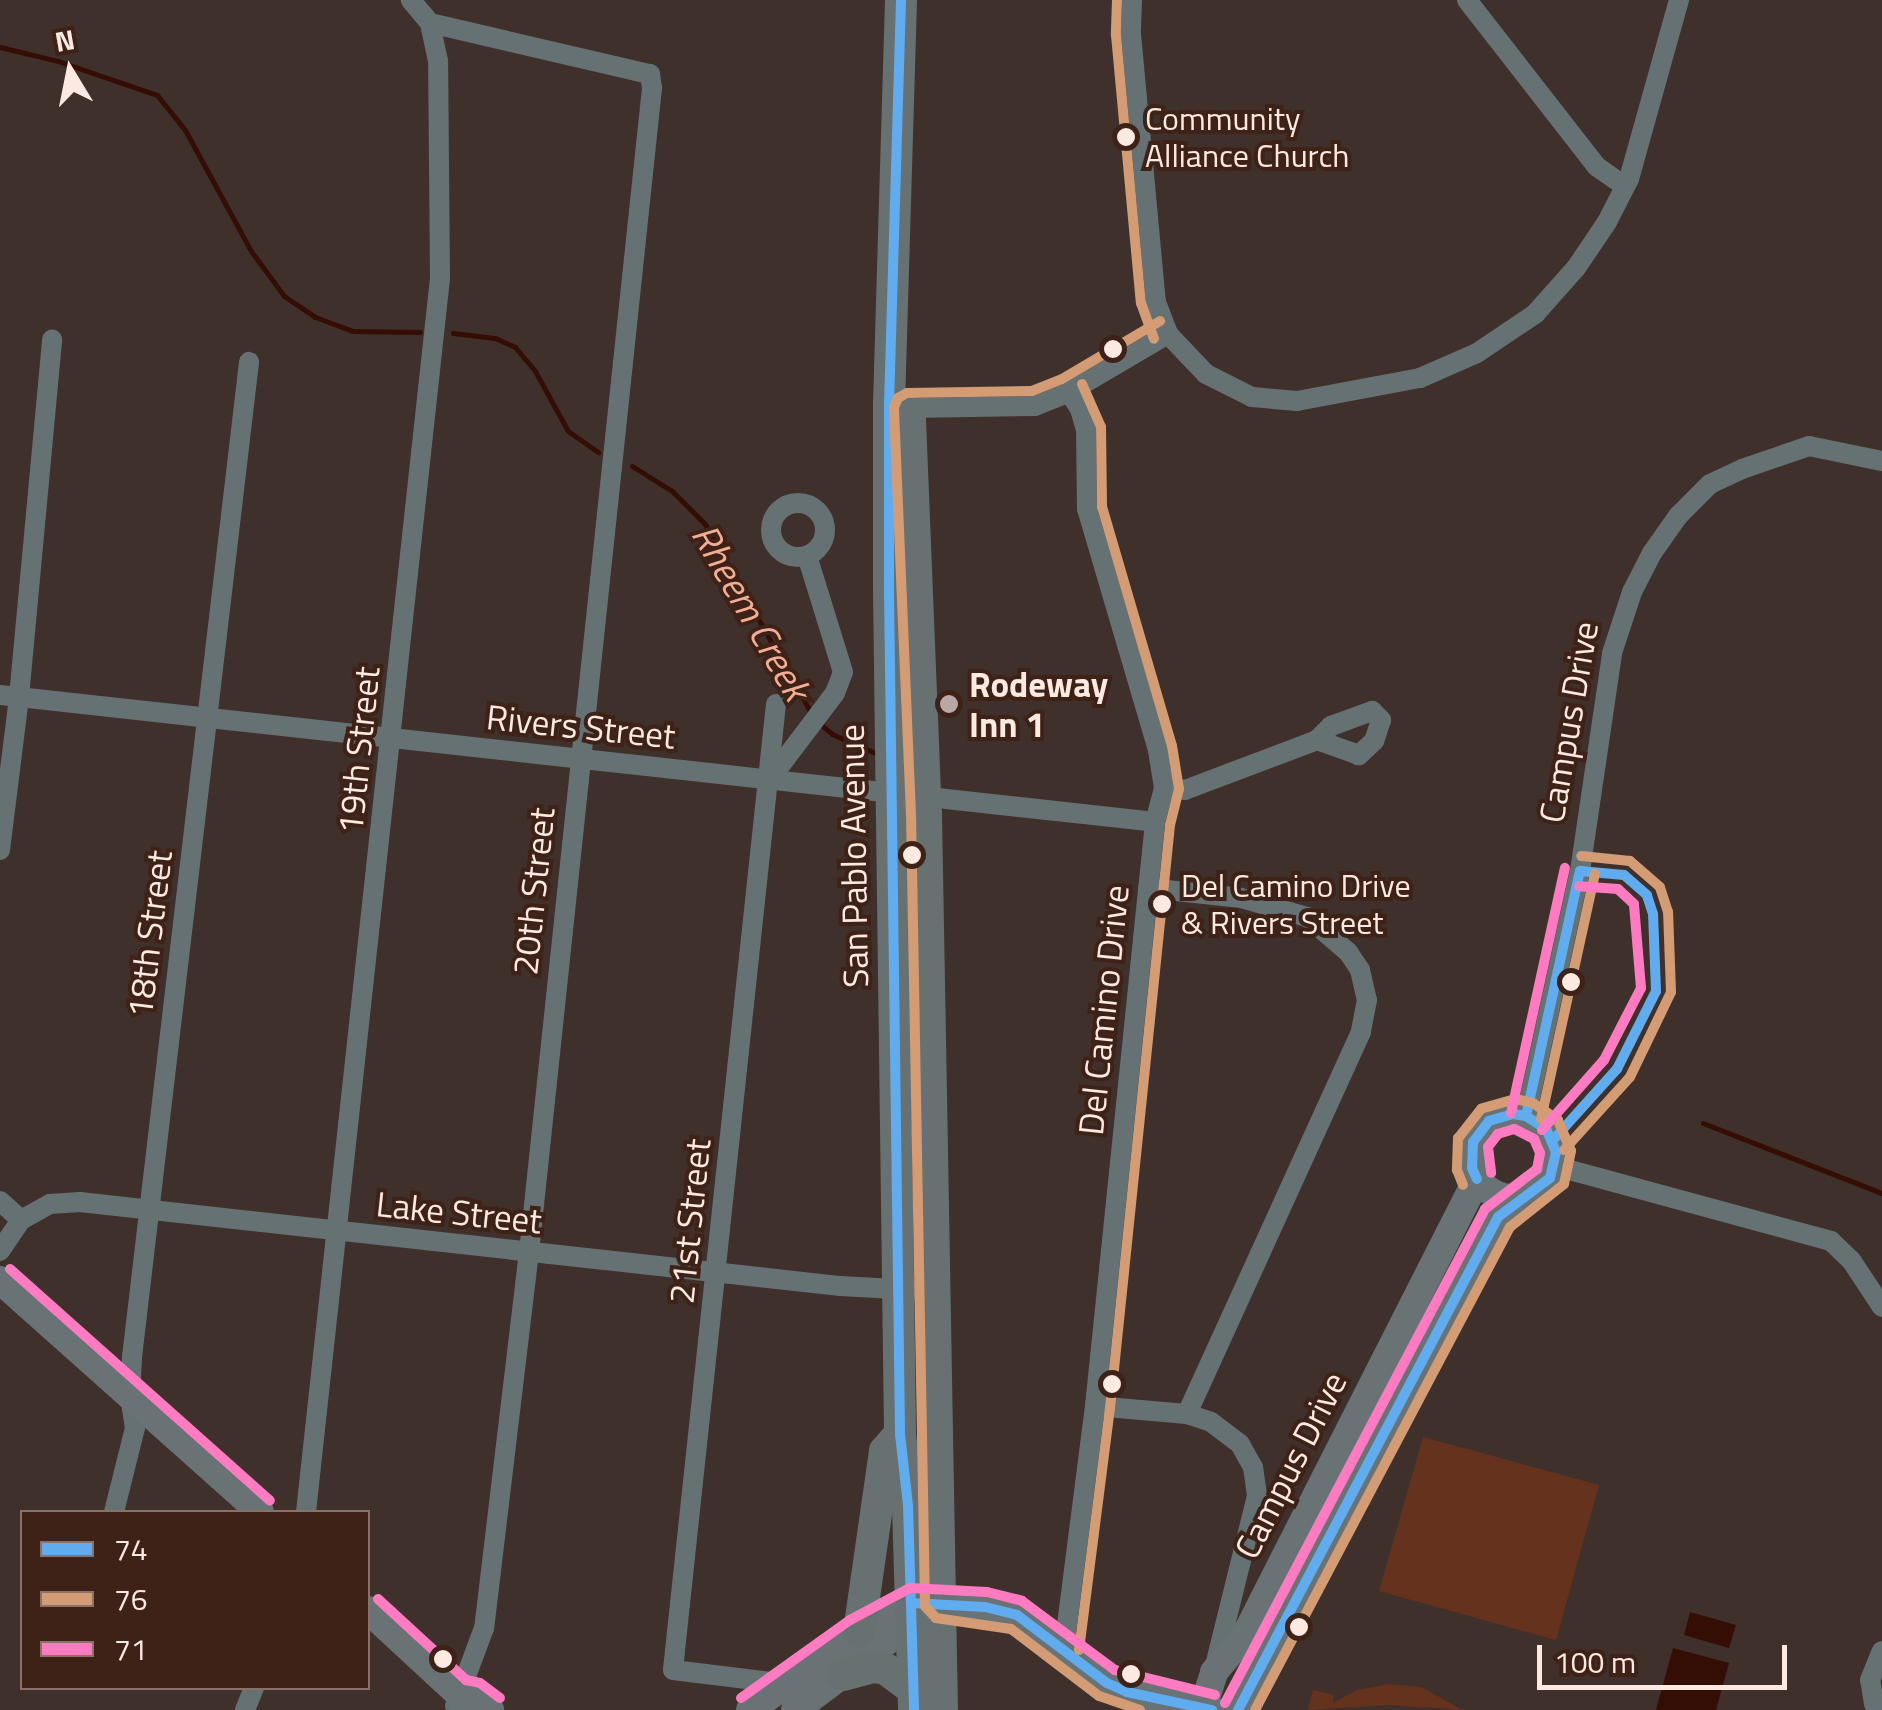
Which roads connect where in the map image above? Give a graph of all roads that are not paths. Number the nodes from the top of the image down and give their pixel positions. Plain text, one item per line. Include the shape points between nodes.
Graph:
1 (411, 0) edge
2 (900, 0) edge
3 (918, 0) edge
4 (1132, 0) edge
5 (1467, 0) edge
6 (1680, 0) edge
7 (430, 23) junction
8 (1626, 186) junction
9 (1168, 334) junction
10 (52, 340) dead end
11 (249, 362) dead end
12 (1069, 392) junction
13 (909, 408) junction
14 (1882, 460) edge
15 (808, 556) dead end
16 (10, 696) edge
17 (776, 704) dead end
18 (208, 718) junction
19 (392, 738) junction
20 (1317, 740) dead end
21 (578, 758) junction
22 (770, 779) junction
23 (1164, 788) junction
24 (890, 793) junction
25 (925, 796) junction
26 (1155, 822) junction
27 (0, 850) edge
28 (1148, 888) junction
29 (1526, 1116) junction
30 (1555, 1166) junction
31 (1477, 1179) junction
32 (1516, 1199) junction
33 (0, 1201) edge
34 (149, 1208) junction
35 (22, 1220) junction
36 (338, 1230) junction
37 (0, 1251) edge
38 (529, 1252) junction
39 (716, 1272) junction
40 (0, 1280) edge
41 (916, 1290) junction
42 (1882, 1307) edge
43 (130, 1396) junction
44 (1095, 1406) junction
45 (1187, 1414) junction
46 (900, 1434) junction
47 (114, 1510) edge
48 (258, 1510) edge
49 (306, 1510) edge
50 (920, 1609) junction
51 (370, 1612) edge
52 (859, 1632) junction
53 (1064, 1648) junction
54 (1882, 1651) edge
55 (1214, 1672) junction
56 (844, 1675) junction
57 (791, 1697) edge
58 (914, 1699) edge
59 (1876, 1702) edge
60 (459, 1705) edge
61 (1206, 1709) edge
62 (490, 1710) edge
63 (750, 1710) edge
64 (942, 1710) edge
65 (1238, 1710) edge

1 - 7 street
2 - 24 main road, San Pablo Avenue via 889,402
3 - 13 main road, San Pablo Avenue
4 - 9 street via 1156,302
5 - 8 street via 1596,166
6 - 8 street
7 - 19 street, 19th Street via 438,61 440,278
7 - 21 street, 20th Street via 650,74
8 - 9 street via 1576,268 1535,314 1476,353 1420,378 1297,401 1252,397 1206,374
9 - 12 street
10 - 16 street
11 - 18 street, 18th Street
12 - 13 street via 1035,406
12 - 23 street, Del Camino Drive via 1086,430 1086,509
13 - 25 main road, San Pablo Avenue
14 - 29 street, Campus Drive via 1809,446 1742,469 1710,484 1652,553 1612,653 1580,871
15 - 22 street, 21st Street via 843,672
16 - 18 street, Rivers Street
16 - 27 street
17 - 22 street, 21st Street
18 - 19 street, Rivers Street
18 - 34 street, 18th Street
19 - 21 street, Rivers Street
19 - 36 street, 19th Street
20 - 23 street via 1185,790
21 - 22 street, Rivers Street
21 - 38 street, 20th Street
22 - 24 street, Rivers Street
22 - 39 street, 21st Street
23 - 26 street, Del Camino Drive
24 - 25 street, Rivers Street
24 - 41 main road, San Pablo Avenue
25 - 26 street, Rivers Street
25 - 41 main road, San Pablo Avenue
26 - 28 street, Del Camino Drive
28 - 44 street, Del Camino Drive
28 - 45 street via 1241,898 1306,917 1348,952 1367,1000 1361,1032
29 - 30 street via 1546,1129
29 - 31 street via 1500,1116 1479,1130 1470,1154
30 - 32 street via 1542,1188
30 - 42 street via 1832,1241
31 - 32 street via 1498,1196
31 - 55 street, Campus Drive via 1246,1634
32 - 65 street, Campus Drive via 1498,1217
33 - 35 street
34 - 35 street, Lake Street via 50,1204
34 - 36 street, Lake Street
34 - 43 street, 18th Street
35 - 37 street
36 - 38 street, Lake Street
36 - 49 street, 19th Street
38 - 39 street, Lake Street
38 - 60 street, 20th Street via 484,1628
39 - 41 street, Lake Street
39 - 57 street, 21st Street via 673,1670
40 - 43 street
41 - 46 main road, San Pablo Avenue
41 - 50 main road, San Pablo Avenue
43 - 47 street, 18th Street via 135,1428
43 - 48 street
44 - 45 street
44 - 53 street, Del Camino Drive
45 - 55 street via 1232,1435 1248,1455 1256,1482
46 - 50 main road, San Pablo Avenue
46 - 52 main road via 885,1451
50 - 52 street
50 - 53 street via 1016,1614
50 - 56 street
50 - 58 main road, San Pablo Avenue
50 - 64 main road, San Pablo Avenue
51 - 60 street
52 - 57 street
53 - 61 street via 1127,1692
54 - 59 street via 1870,1680
55 - 61 street
56 - 57 street
56 - 58 main road via 886,1669
57 - 63 street
60 - 62 street via 472,1696

